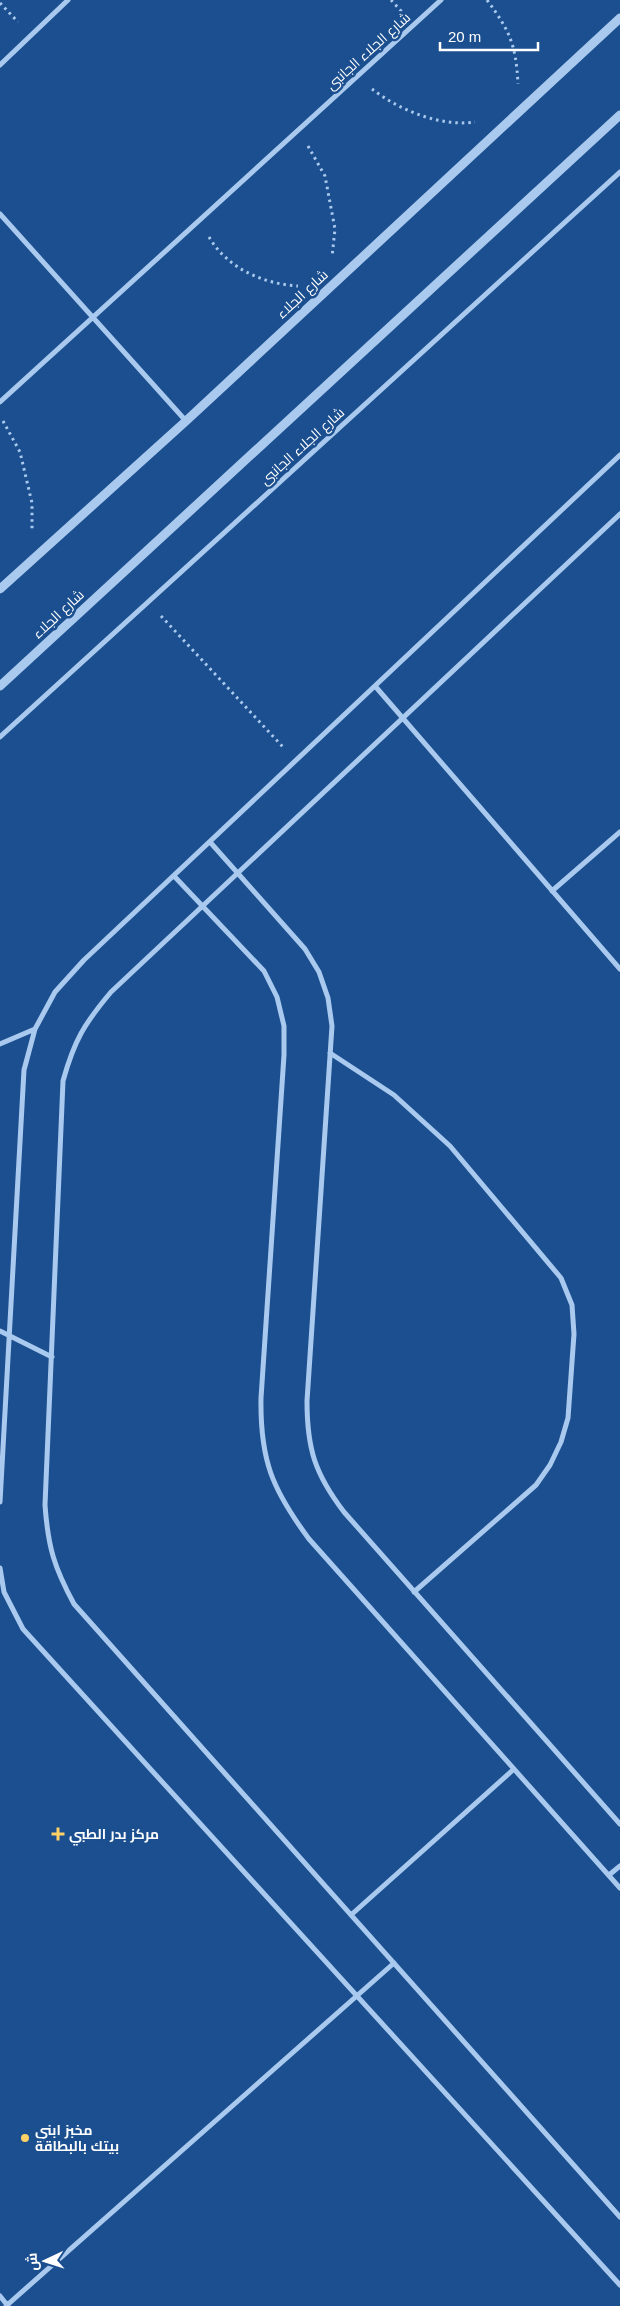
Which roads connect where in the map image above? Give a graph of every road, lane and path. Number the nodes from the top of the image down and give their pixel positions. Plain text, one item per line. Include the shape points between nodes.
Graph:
1 (68, 0) edge
2 (441, 0) edge
3 (487, 0) edge
4 (0, 3) edge
5 (620, 18) edge
6 (31, 36) junction
7 (0, 65) edge
8 (357, 76) junction
9 (517, 115) junction
10 (620, 115) edge
11 (480, 121) dead end
12 (298, 129) junction
13 (620, 172) edge
14 (0, 214) edge
15 (199, 219) junction
16 (329, 287) junction
17 (92, 316) junction
18 (0, 402) edge
19 (0, 416) edge
20 (186, 422) junction
21 (620, 455) edge
22 (620, 514) edge
23 (32, 560) junction
24 (0, 589) edge
25 (148, 602) junction
26 (0, 686) edge
27 (375, 686) junction
28 (402, 718) junction
29 (0, 737) edge
30 (295, 761) junction
31 (620, 832) edge
32 (210, 842) junction
33 (238, 873) junction
34 (174, 876) junction
35 (552, 890) junction
36 (202, 906) junction
37 (620, 969) edge
38 (35, 1029) junction
39 (0, 1044) edge
40 (330, 1053) junction
41 (0, 1331) edge
42 (9, 1336) junction
43 (52, 1358) junction
44 (0, 1502) edge
45 (0, 1568) edge
46 (414, 1592) junction
47 (514, 1769) junction
48 (620, 1824) edge
49 (620, 1866) edge
50 (609, 1875) junction
51 (620, 1888) edge
52 (351, 1914) junction
53 (394, 1963) junction
54 (356, 1996) junction
55 (620, 2217) edge
56 (620, 2285) edge
57 (0, 2296) edge
58 (7, 2306) edge

1 - 6 street
2 - 8 street, شارع الجلاء الجانبى
3 - 9 path via 505,24 516,53
4 - 6 path
5 - 9 street, شارع الجلاء
6 - 7 street
8 - 11 path via 390,103 429,119
8 - 12 street, شارع الجلاء الجانبى
9 - 16 street, شارع الجلاء
10 - 26 street, شارع الجلاء
12 - 15 street, شارع الجلاء الجانبى
12 - 16 path via 325,176 335,229
13 - 25 street, شارع الجلاء الجانبى
14 - 17 street
15 - 16 path via 214,246 237,267 265,281
15 - 17 street, شارع الجلاء الجانبى
16 - 20 street, شارع الجلاء
17 - 18 street, شارع الجلاء الجانبى
17 - 20 street
19 - 23 path via 20,452 32,503
20 - 23 street, شارع الجلاء
21 - 27 street
22 - 28 street
23 - 24 street, شارع الجلاء
25 - 29 street, شارع الجلاء الجانبى
25 - 30 path
27 - 28 street
27 - 30 street
28 - 33 street
28 - 35 street
30 - 32 street
31 - 35 street
32 - 33 street
32 - 34 street
33 - 36 street
33 - 40 street via 305,949 319,972 328,998 332,1026
34 - 36 street
34 - 38 street via 84,960 56,992
35 - 37 street
36 - 43 street via 111,992 87,1020 71,1049 63,1081 60,1116
36 - 47 street via 264,971 277,997 284,1026 261,1398 260,1430 269,1470 285,1507 309,1539
38 - 39 street
38 - 42 street via 24,1070
40 - 46 street via 307,1432 313,1461 326,1488
40 - 46 street via 394,1095 450,1146 561,1278 572,1305 574,1334 568,1418 550,1465 536,1485
41 - 42 street
42 - 43 street
42 - 44 street
43 - 52 street via 45,1505 47,1540 57,1573 74,1604
45 - 54 street via 4,1592 23,1629
46 - 48 street
47 - 50 street
47 - 52 street
49 - 50 street
50 - 51 street
52 - 53 street
53 - 54 street
53 - 55 street
54 - 56 street
54 - 58 street
57 - 58 street

